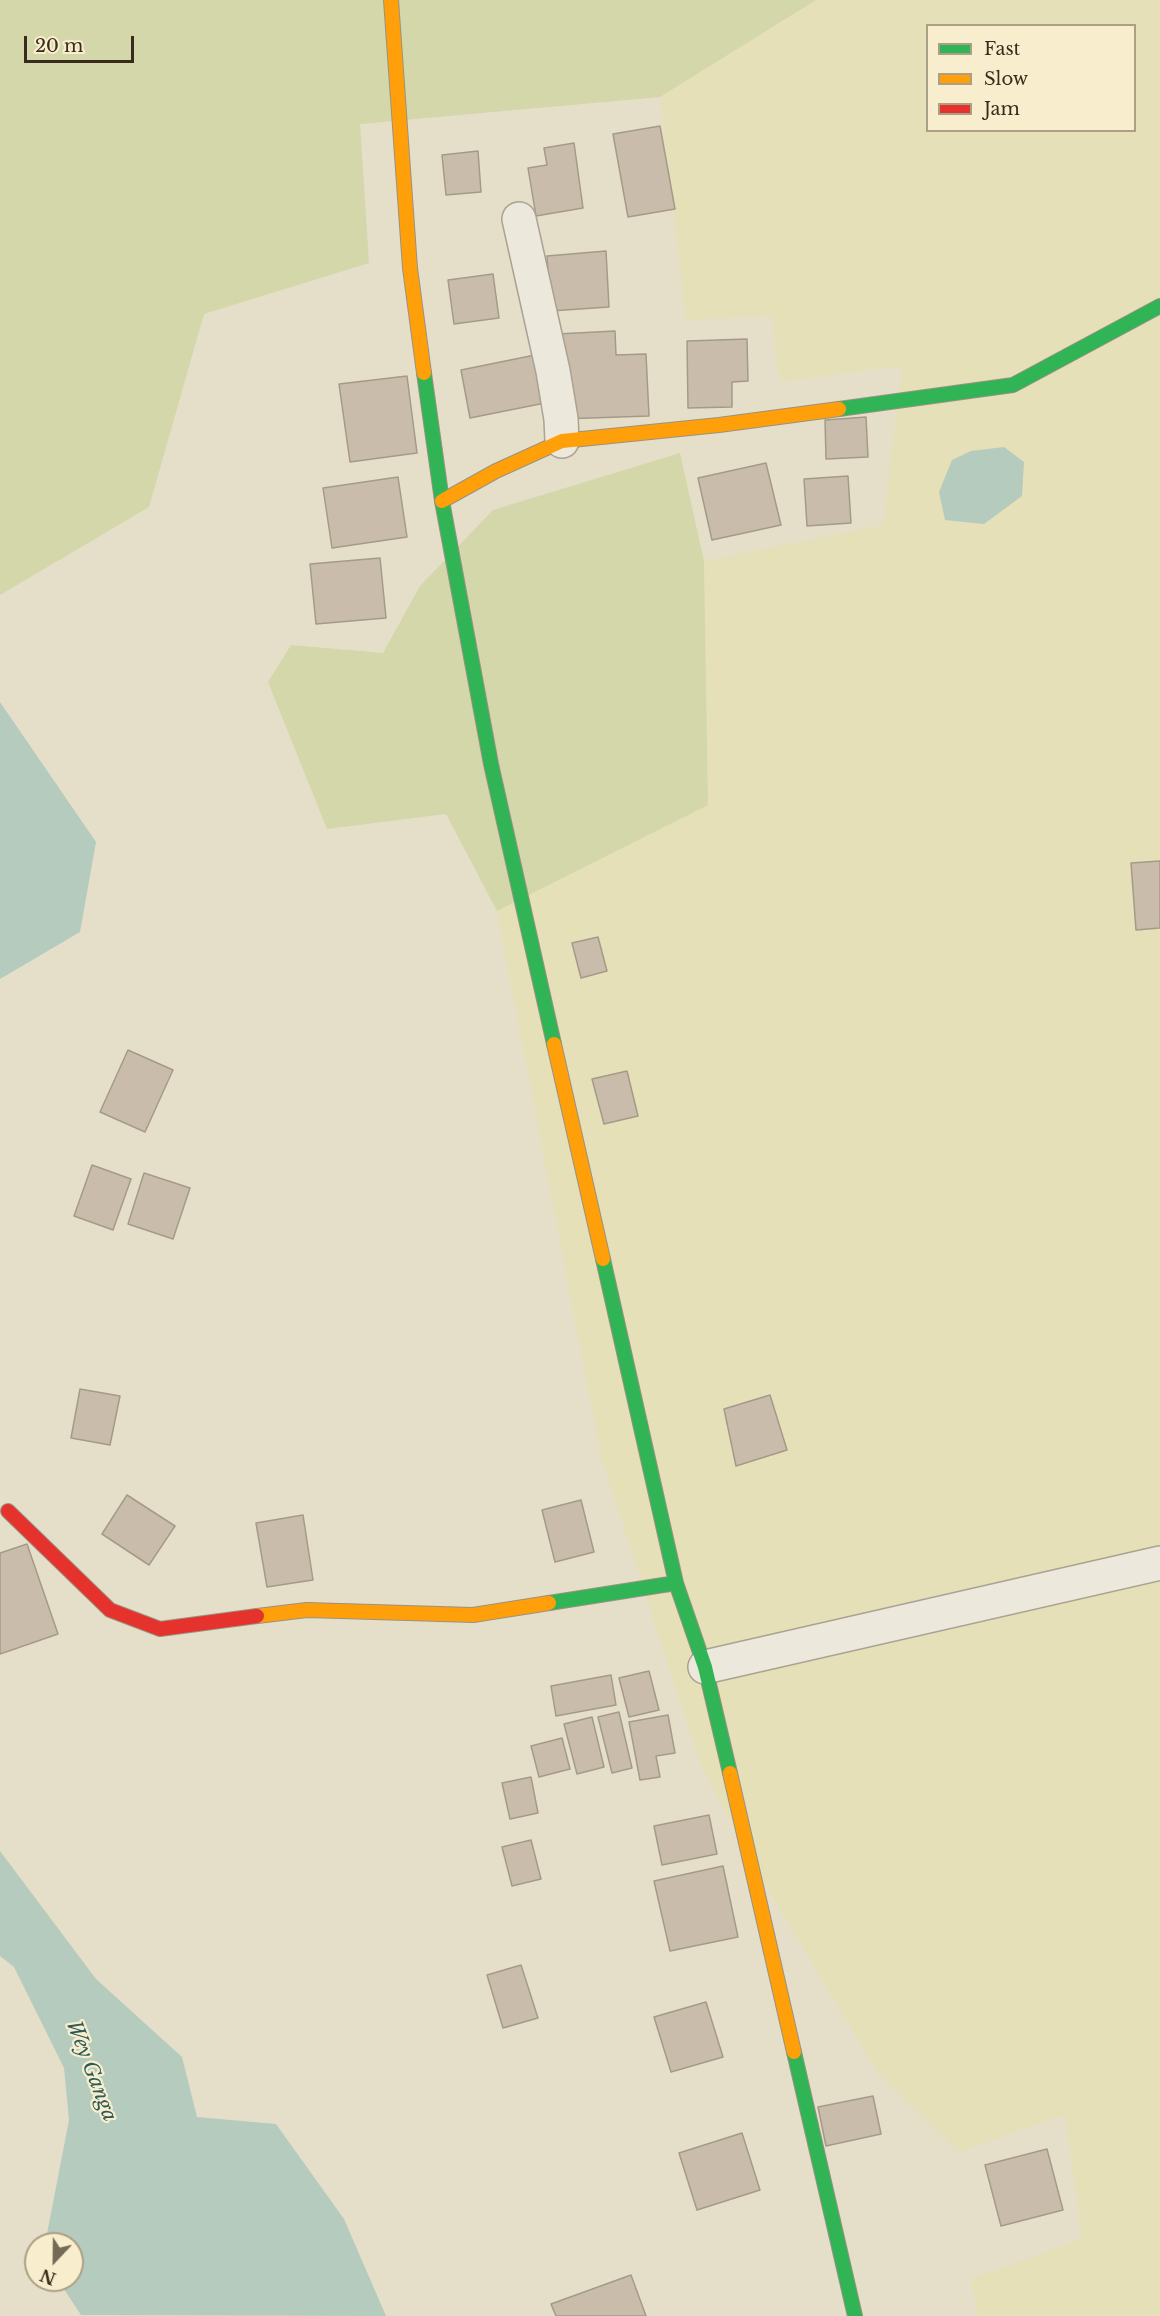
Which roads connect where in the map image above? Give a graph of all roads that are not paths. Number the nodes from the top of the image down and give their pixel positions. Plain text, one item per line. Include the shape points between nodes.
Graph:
1 (391, 0) edge
2 (519, 219) dead end
3 (1160, 306) edge
4 (562, 441) junction
5 (442, 501) junction
6 (8, 1511) dead end
7 (1160, 1563) edge
8 (676, 1582) junction
9 (705, 1667) junction
10 (855, 2316) edge

1 - 5 street via 410,268
2 - 4 street via 553,371
3 - 4 street via 1013,385 720,425
4 - 5 street via 495,471
5 - 8 street via 491,764
6 - 8 street via 110,1610 160,1629 307,1610 473,1615
7 - 9 street
8 - 9 street
9 - 10 street

